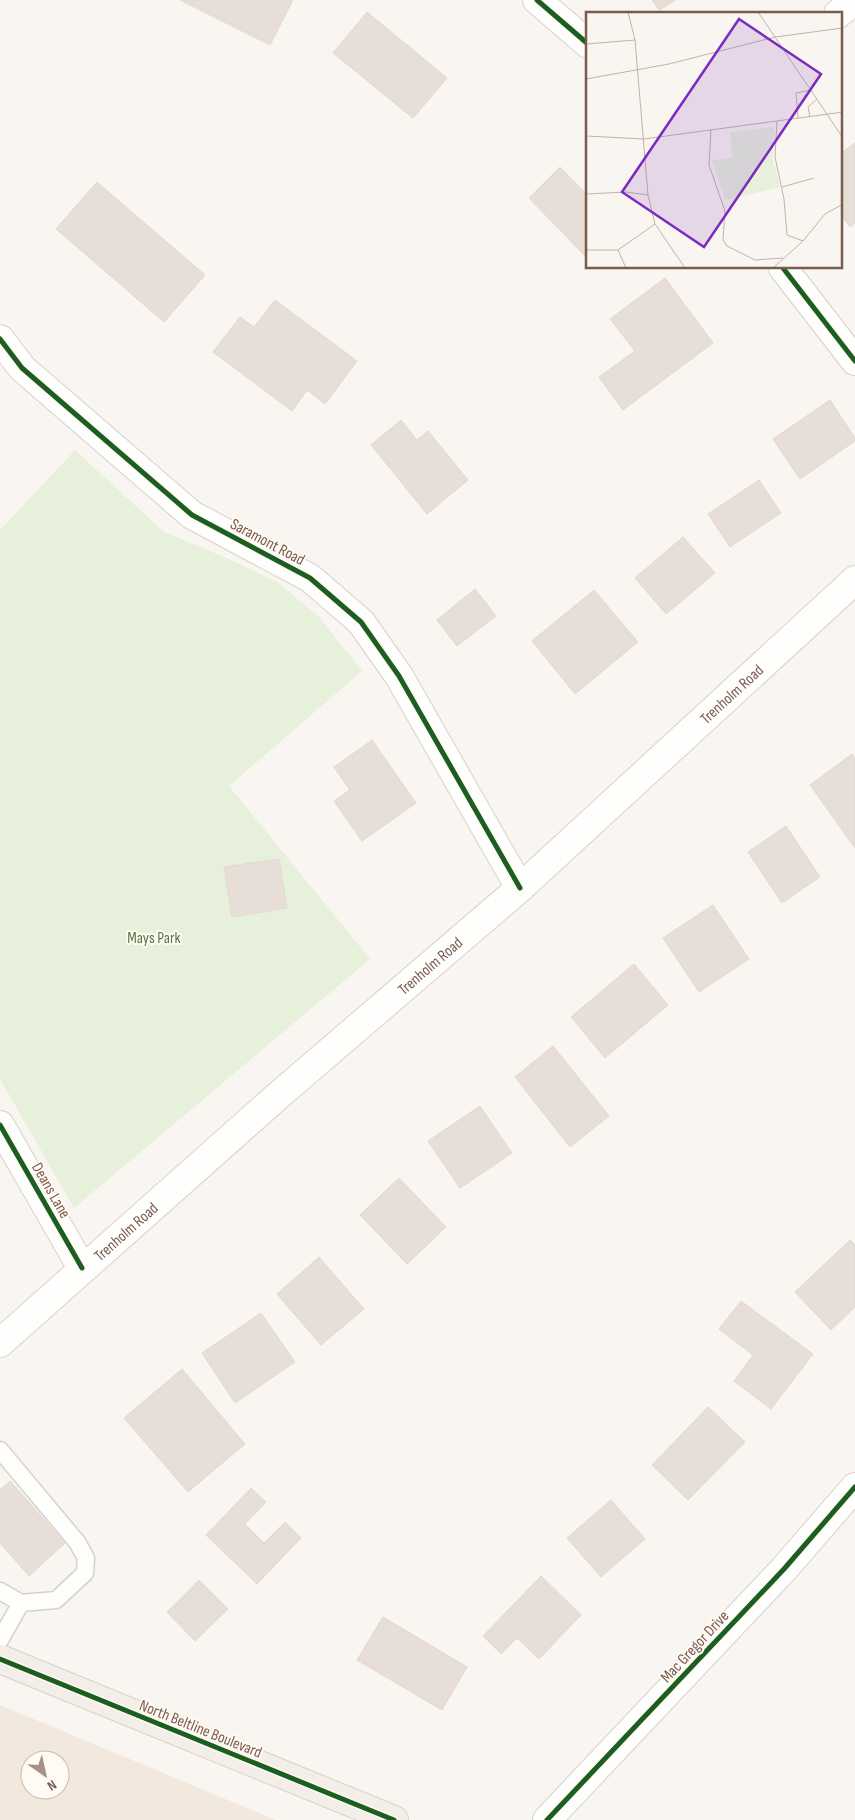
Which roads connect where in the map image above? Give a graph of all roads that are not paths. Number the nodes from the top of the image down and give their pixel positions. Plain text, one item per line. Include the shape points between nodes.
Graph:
1 (538, 0) edge
2 (855, 0) edge
3 (840, 12) edge
4 (586, 42) edge
5 (784, 269) edge
6 (0, 339) edge
7 (855, 361) edge
8 (855, 580) edge
9 (520, 888) junction
10 (0, 1125) edge
11 (82, 1268) junction
12 (0, 1343) edge
13 (1, 1455) edge
14 (855, 1487) edge
15 (0, 1590) edge
16 (21, 1603) junction
17 (0, 1640) edge
18 (0, 1659) edge
19 (394, 1820) edge
20 (547, 1820) edge

1 - 4 street
2 - 3 street
5 - 7 street
6 - 9 street, Saramont Road via 22,368 192,514 310,578 361,622 399,676
8 - 9 street, Trenholm Road
9 - 11 street, Trenholm Road
10 - 11 street, Deans Lane
11 - 12 street, Trenholm Road
13 - 16 lane via 77,1542 86,1558 85,1573 56,1600
14 - 20 street, Mac Gregor Drive via 784,1569
15 - 16 lane
16 - 17 lane
18 - 19 main road, North Beltline Boulevard

